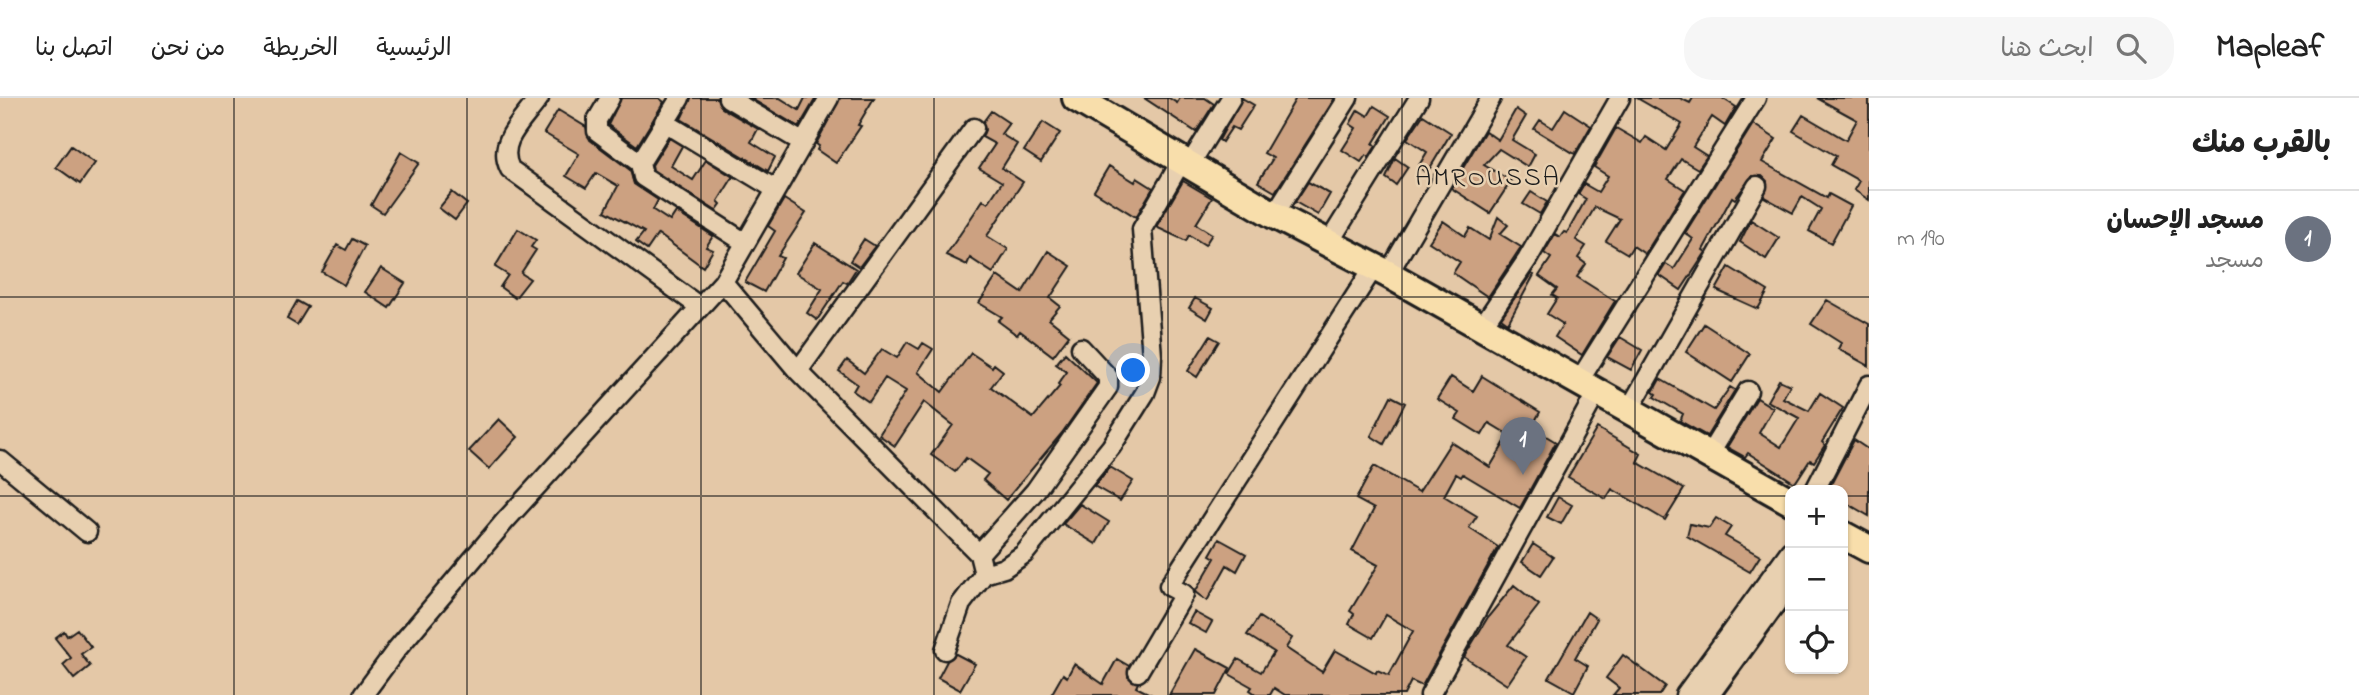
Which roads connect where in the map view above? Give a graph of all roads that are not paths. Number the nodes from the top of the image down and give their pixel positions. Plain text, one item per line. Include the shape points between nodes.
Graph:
1 (538, 98) edge
2 (610, 98) edge
3 (680, 98) edge
4 (728, 98) edge
5 (829, 98) edge
6 (1076, 98) edge
7 (1231, 98) edge
8 (1348, 98) edge
9 (1419, 98) edge
10 (1491, 98) edge
11 (1620, 98) edge
12 (1756, 98) edge
13 (664, 122) junction
14 (974, 128) dead end
15 (802, 142) junction
16 (1186, 162) junction
17 (640, 163) junction
18 (1757, 186) dead end
19 (775, 189) junction
20 (1274, 215) junction
21 (744, 242) junction
22 (1328, 244) junction
23 (1381, 270) junction
24 (723, 282) junction
25 (700, 307) junction
26 (1481, 328) junction
27 (1081, 348) dead end
28 (798, 371) junction
29 (1869, 385) edge
30 (1588, 387) junction
31 (1748, 391) dead end
32 (1629, 410) junction
33 (1709, 455) junction
34 (0, 460) edge
35 (1818, 485) edge
36 (1785, 498) edge
37 (88, 532) dead end
38 (1848, 538) edge
39 (1869, 549) edge
40 (979, 555) junction
41 (1785, 558) edge
42 (984, 574) junction
43 (1785, 586) edge
44 (1785, 610) edge
45 (945, 650) dead end
46 (1138, 672) dead end
47 (363, 695) edge
48 (1430, 695) edge
49 (1685, 695) edge
50 (1706, 695) edge
51 (1724, 695) edge

1 - 25 street via 505,145 503,156 510,169
2 - 17 street via 597,120 597,131
3 - 13 street
4 - 15 street
5 - 15 street
6 - 16 main road
7 - 16 street
8 - 20 street
9 - 22 street
10 - 23 street
11 - 26 street via 1527,260
12 - 30 street
13 - 17 street
13 - 19 street
14 - 28 street
15 - 19 street
16 - 20 main road
16 - 42 street via 1142,229 1152,356 1145,393 1111,447 1024,554 1004,568
17 - 21 street via 643,177
18 - 32 street
19 - 21 street
20 - 22 main road
21 - 24 street
22 - 23 main road
23 - 26 main road
23 - 46 street via 1169,586 1184,594
24 - 25 street
24 - 28 street
25 - 47 street via 505,521
26 - 30 main road
27 - 40 street via 1108,377 1108,387 1035,491
28 - 40 street
29 - 35 street
30 - 32 main road
30 - 48 street
31 - 33 street
32 - 33 main road
33 - 36 main road
34 - 37 street
38 - 39 main road
40 - 42 street
41 - 49 street
42 - 45 street via 961,604
43 - 50 street
44 - 51 street

